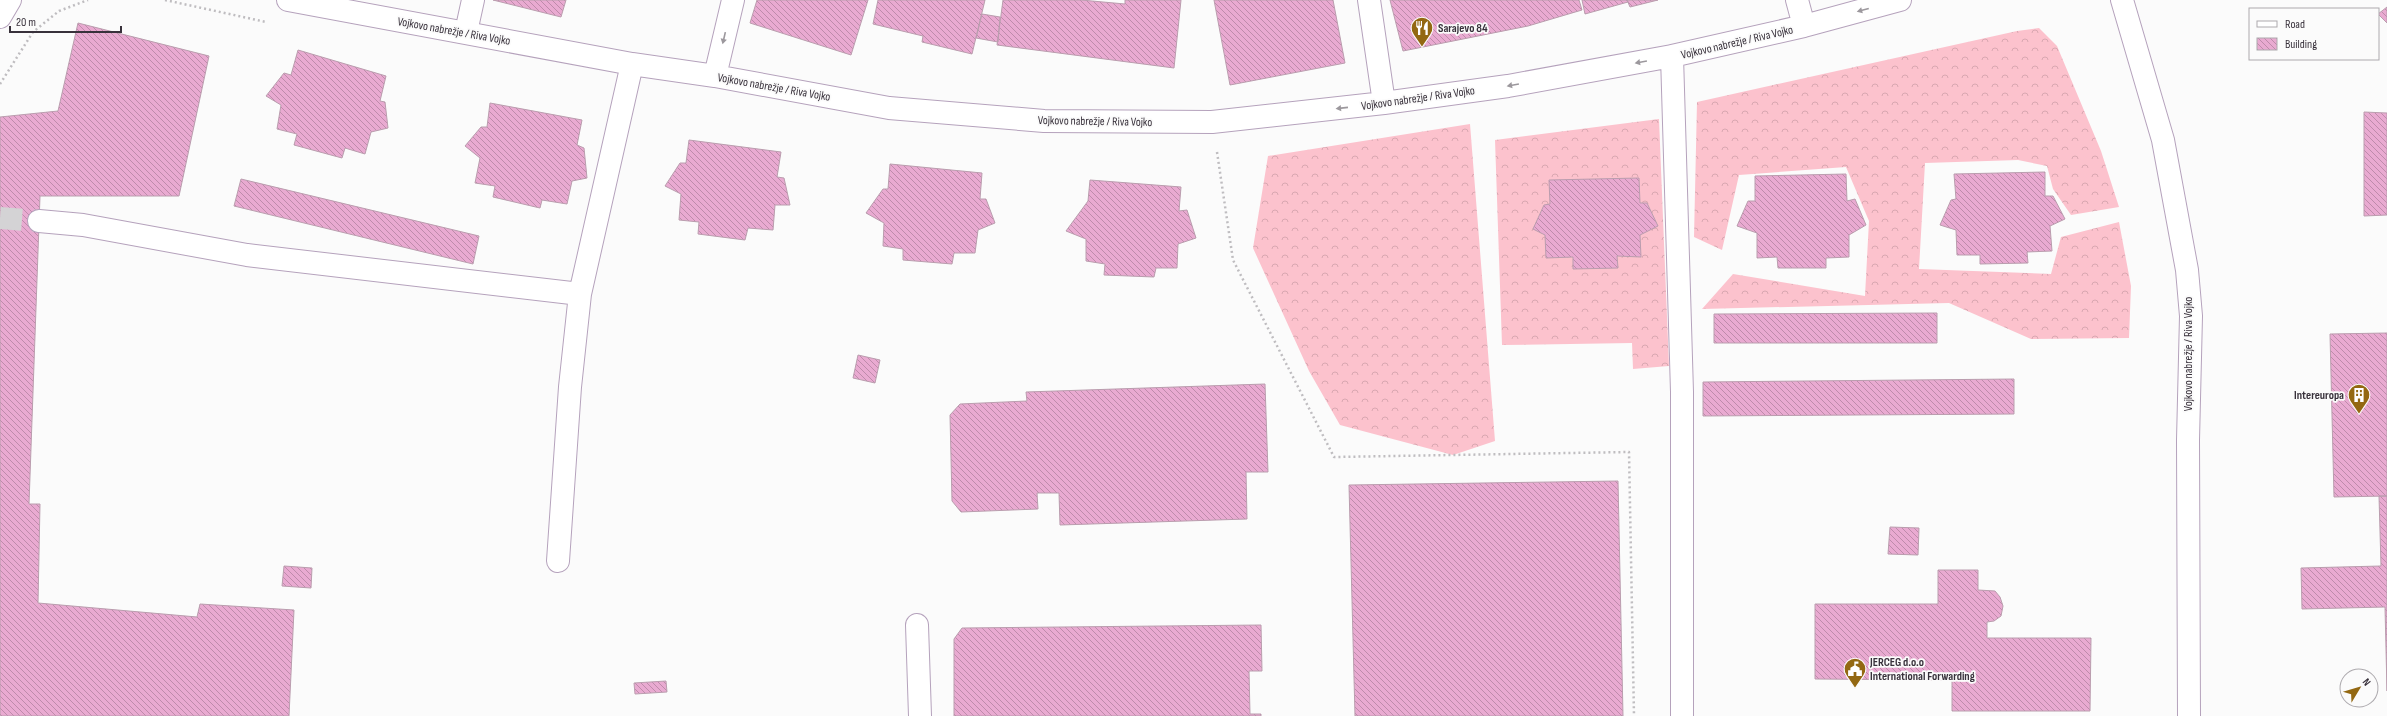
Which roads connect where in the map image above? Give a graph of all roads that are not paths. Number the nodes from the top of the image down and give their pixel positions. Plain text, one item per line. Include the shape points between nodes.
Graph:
1 (10, 0) edge
2 (288, 0) edge
3 (473, 0) edge
4 (733, 0) edge
5 (1369, 0) edge
6 (1797, 0) edge
7 (1900, 0) edge
8 (2122, 0) edge
9 (340, 5) edge
10 (0, 17) edge
11 (1804, 26) junction
12 (466, 32) junction
13 (1672, 56) junction
14 (632, 64) junction
15 (715, 76) junction
16 (1384, 104) junction
17 (39, 221) tunnel mouth
18 (580, 294) junction
19 (558, 561) dead end
20 (917, 625) dead end
21 (920, 716) edge
22 (1682, 716) edge
23 (2189, 716) edge

1 - 10 street
2 - 9 street, Vojkovo nabrežje / Riva Vojko
3 - 12 street
4 -> 15 street
5 - 16 street
6 - 11 street
7 -> 11 street, Vojkovo nabrežje / Riva Vojko
8 - 23 street, Vojkovo nabrežje / Riva Vojko via 2163,140 2187,270 2190,316
9 - 12 street, Vojkovo nabrežje / Riva Vojko
11 - 13 street, Vojkovo nabrežje / Riva Vojko
12 - 14 street, Vojkovo nabrežje / Riva Vojko
13 -> 16 street, Vojkovo nabrežje / Riva Vojko via 1508,86
13 - 22 street via 1682,392
14 - 15 street, Vojkovo nabrežje / Riva Vojko
14 - 18 street
16 -> 15 street, Vojkovo nabrežje / Riva Vojko via 1212,122 1044,121 889,108
17 - 18 street via 83,225 248,254
18 - 19 street via 570,387
20 - 21 street

